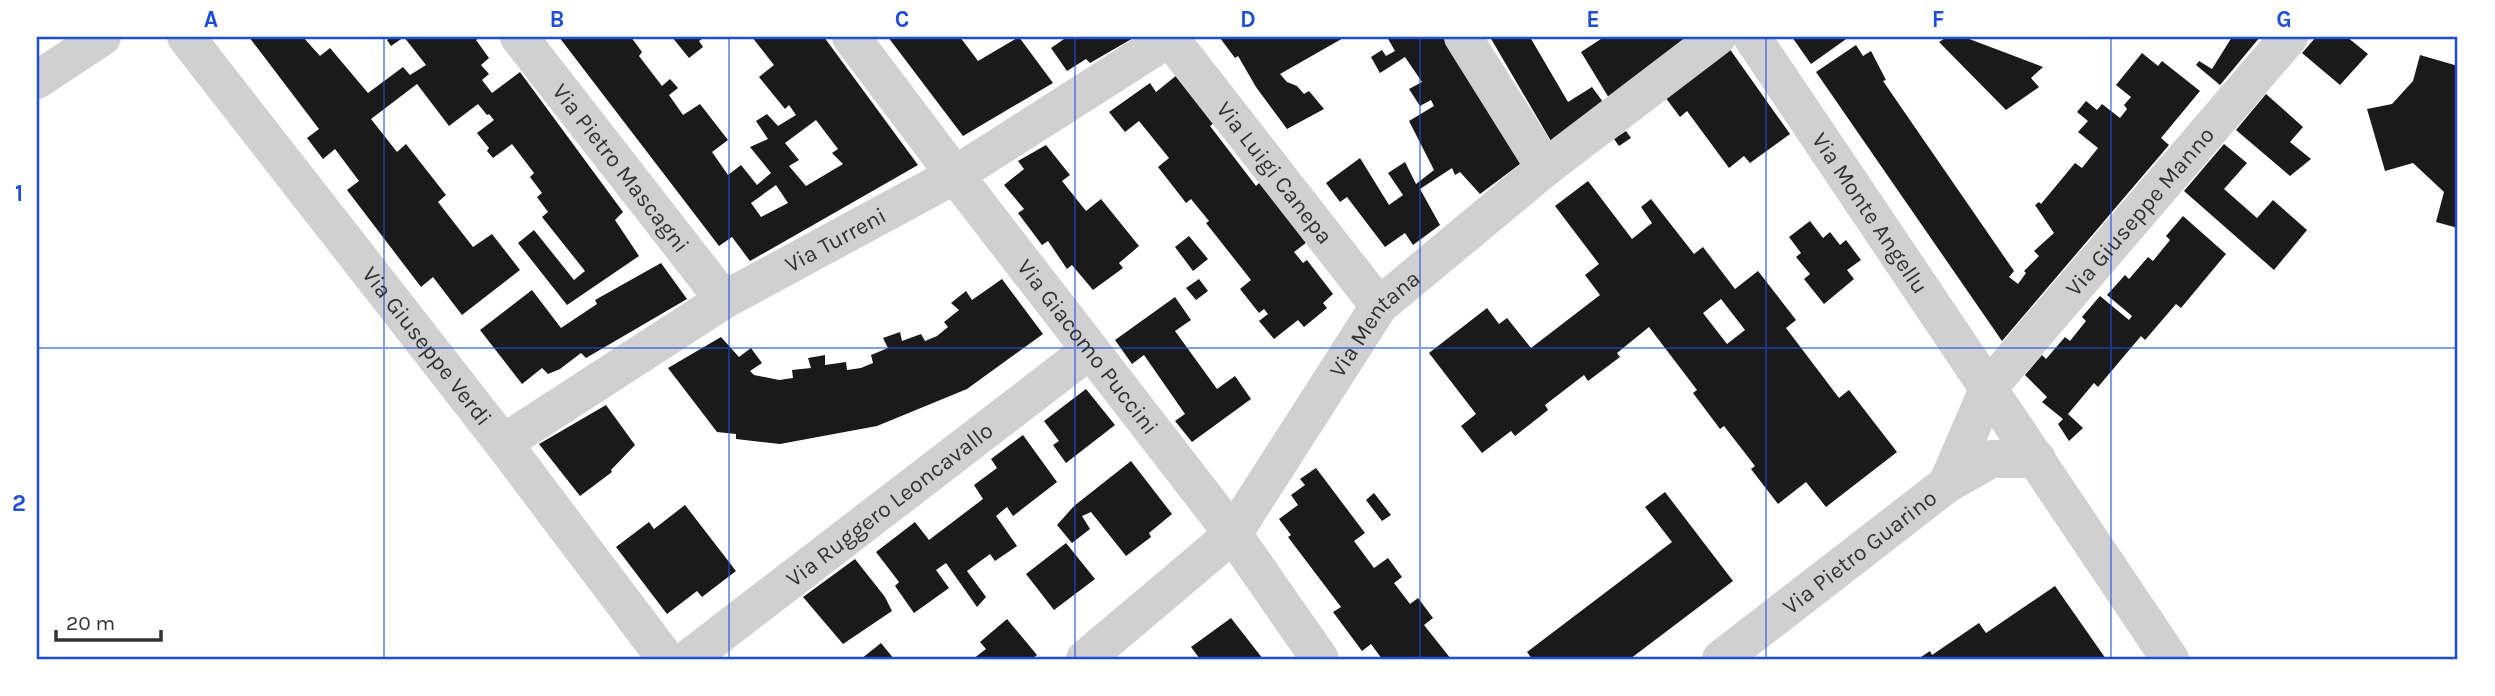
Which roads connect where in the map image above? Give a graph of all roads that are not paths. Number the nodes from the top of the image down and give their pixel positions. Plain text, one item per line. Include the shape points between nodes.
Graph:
1 (102, 37) edge
2 (186, 37) edge
3 (519, 37) edge
4 (851, 37) edge
5 (1170, 37) edge
6 (1463, 37) edge
7 (1717, 37) edge
8 (1752, 37) edge
9 (2290, 37) edge
10 (37, 80) edge
11 (1545, 168) junction
12 (955, 175) junction
13 (723, 300) junction
14 (1379, 306) junction
15 (1090, 350) junction
16 (1989, 387) junction
17 (503, 443) junction
18 (2037, 459) junction
19 (1947, 484) junction
20 (1233, 534) junction
21 (666, 659) edge
22 (688, 659) edge
23 (1085, 659) edge
24 (1320, 659) edge
25 (1721, 659) edge
26 (2170, 659) edge

1 - 10 street
2 - 17 street, Via Giuseppe Verdi
3 - 13 street, Via Pietro Mascagni
4 - 12 street, Via Giacomo Puccini
5 - 12 street, Via Turreni
5 - 14 street, Via Luigi Canepa
6 - 11 street
7 - 11 street, Via Mentana
8 - 16 street, Via Monte Angellu
9 - 16 street, Via Giuseppe Manno
11 - 14 street, Via Mentana
12 - 13 street, Via Turreni
12 - 15 street, Via Giacomo Puccini
13 - 17 street, Via Turreni
14 - 20 street, Via Mentana
15 - 20 street, Via Giacomo Puccini
15 - 22 street, Via Ruggero Leoncavallo
16 - 18 street, Via Monte Angellu
16 - 19 street, Via Pietro Guarino
17 - 21 street, Via Giuseppe Verdi
18 - 19 street via 1991,459
18 - 26 street, Via Monte Angellu
19 - 25 street, Via Pietro Guarino
20 - 23 street, Via Mentana
20 - 24 street, Via Giacomo Puccini

